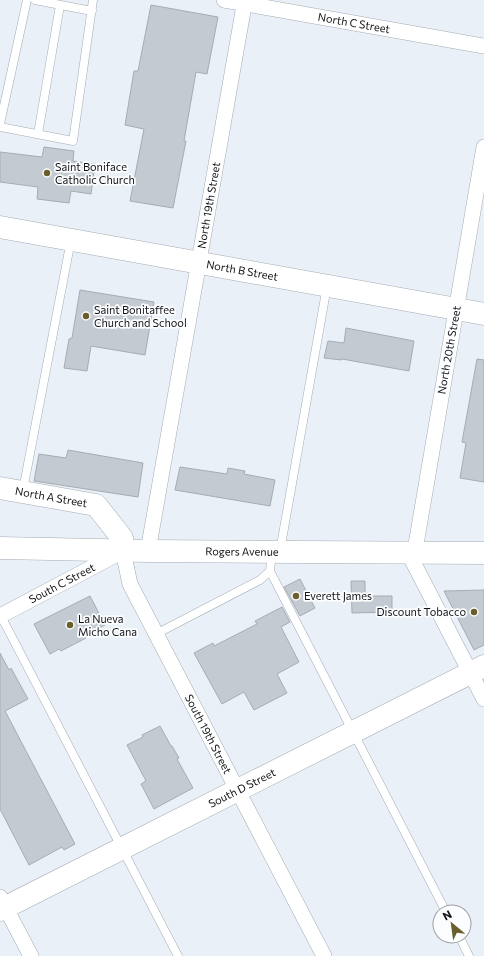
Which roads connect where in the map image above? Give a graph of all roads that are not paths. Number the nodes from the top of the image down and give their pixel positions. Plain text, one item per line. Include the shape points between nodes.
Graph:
1 (27, 0) edge
2 (35, 0) edge
3 (93, 0) edge
4 (224, 0) edge
5 (245, 2) edge
6 (60, 5) junction
7 (92, 11) junction
8 (484, 46) edge
9 (0, 126) edge
10 (38, 134) junction
11 (484, 147) edge
12 (0, 227) edge
13 (71, 240) junction
14 (199, 263) junction
15 (327, 286) junction
16 (456, 309) junction
17 (484, 314) edge
18 (0, 488) edge
19 (23, 492) junction
20 (0, 548) edge
21 (123, 551) junction
22 (148, 552) junction
23 (415, 552) junction
24 (484, 553) edge
25 (274, 558) junction
26 (0, 616) edge
27 (156, 634) junction
28 (477, 670) edge
29 (484, 699) edge
30 (353, 732) junction
31 (238, 790) junction
32 (122, 849) junction
33 (442, 904) edge
34 (2, 905) edge
35 (463, 944) edge
36 (30, 956) edge
37 (178, 956) edge
38 (324, 956) edge
39 (469, 956) edge

1 - 9 lane
2 - 6 lane
3 - 7 lane
4 - 5 street, North C Street
5 - 8 street, North C Street
5 - 14 street, North 19th Street
6 - 7 lane
6 - 10 lane
7 - 10 lane via 73,140
9 - 10 lane
11 - 16 street, North 20th Street
12 - 13 street, North B Street
13 - 14 street, North B Street
13 - 19 lane
14 - 15 street, North B Street
14 - 22 street, North 19th Street
15 - 16 street, North B Street
15 - 25 lane
16 - 17 street, North B Street
16 - 23 street, North 20th Street
18 - 19 street, North A Street
19 - 21 street, North A Street via 96,505 122,538
20 - 21 street, Rogers Avenue
21 - 22 street, Rogers Avenue
21 - 26 street, South C Street
21 - 27 street, South 19th Street via 130,584
22 - 25 street, Rogers Avenue
23 - 24 street, Rogers Avenue
23 - 25 street, Rogers Avenue
23 - 28 street, North 20th Street via 413,562
25 - 27 lane via 260,580
25 - 30 lane
26 - 32 lane
27 - 31 street, South 19th Street
28 - 29 street, North 20th Street
28 - 30 street, South D Street
30 - 31 street, South D Street
30 - 33 lane
31 - 32 street, South D Street
31 - 38 street, South 19th Street
32 - 34 street, South D Street
32 - 37 lane
34 - 36 street
35 - 39 lane

